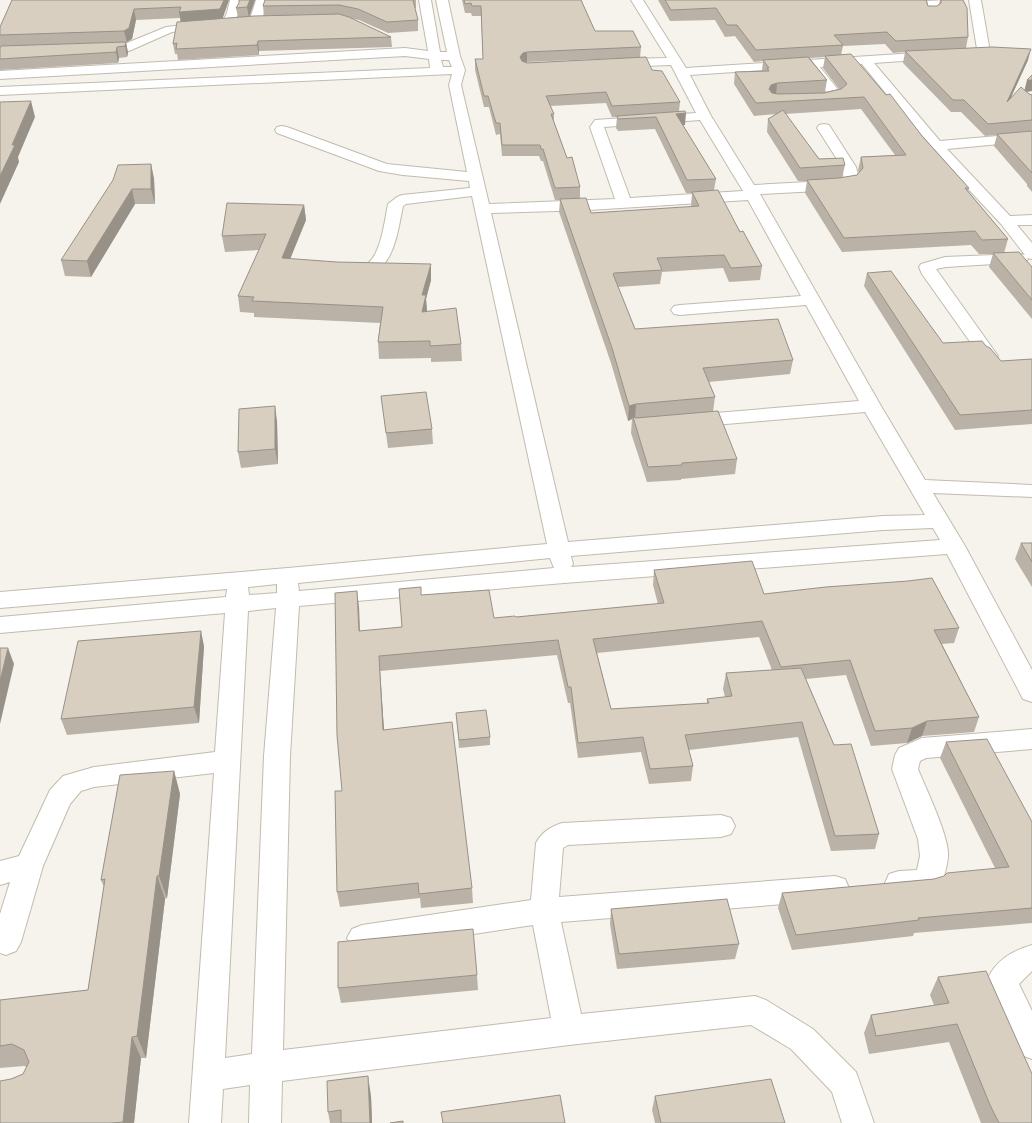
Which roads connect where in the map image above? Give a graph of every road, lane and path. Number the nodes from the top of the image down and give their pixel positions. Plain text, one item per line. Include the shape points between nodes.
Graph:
1 (236, 0) edge
2 (262, 0) edge
3 (425, 0) edge
4 (442, 0) edge
5 (637, 0) edge
6 (942, 0) edge
7 (975, 0) edge
8 (931, 14) edge
9 (255, 22) junction
10 (270, 22) edge
11 (227, 24) junction
12 (395, 42) dead end
13 (84, 48) edge
14 (405, 52) junction
15 (434, 56) junction
16 (454, 56) junction
17 (866, 61) junction
18 (606, 64) edge
19 (811, 64) junction
20 (678, 66) junction
21 (437, 71) junction
22 (0, 75) edge
23 (457, 78) junction
24 (0, 91) edge
25 (798, 100) edge
26 (704, 116) junction
27 (824, 128) dead end
28 (282, 130) dead end
29 (1032, 137) edge
30 (936, 146) junction
31 (477, 184) junction
32 (751, 192) junction
33 (624, 202) junction
34 (484, 209) junction
35 (1032, 220) edge
36 (1006, 221) junction
37 (1032, 254) edge
38 (1032, 259) edge
39 (336, 270) edge
40 (811, 300) junction
41 (680, 310) dead end
42 (989, 356) edge
43 (871, 406) junction
44 (674, 423) edge
45 (919, 486) junction
46 (1032, 491) edge
47 (938, 521) junction
48 (954, 546) junction
49 (558, 550) junction
50 (564, 575) junction
51 (288, 588) junction
52 (238, 592) junction
53 (0, 600) edge
54 (0, 625) edge
55 (1032, 693) edge
56 (1032, 739) edge
57 (228, 761) junction
58 (721, 826) dead end
59 (29, 866) junction
60 (0, 873) edge
61 (544, 912) junction
62 (362, 938) edge
63 (6, 942) dead end
64 (1032, 958) edge
65 (569, 1030) junction
66 (1032, 1044) edge
67 (268, 1069) junction
68 (209, 1076) junction
69 (205, 1123) edge
70 (265, 1123) edge
71 (858, 1123) edge

1 - 11 street
2 - 9 street
3 - 15 street
4 - 16 street
5 - 20 street
6 - 8 street via 931,3
7 - 17 street via 988,53
9 - 10 street
9 - 11 street
11 - 13 street via 170,29 130,47
12 - 14 street via 407,48 408,51
14 - 15 street
14 - 22 street
15 - 16 street
15 - 21 street
16 - 23 street
17 - 19 street
17 - 30 street
18 - 20 street
19 - 20 street
19 - 25 street via 836,96 828,99
20 - 26 street
21 - 23 street
21 - 24 street
23 - 31 street
26 - 32 street
26 - 33 street via 600,123 597,127
27 - 32 street via 849,167 852,180 849,184
28 - 31 street via 384,168
29 - 30 street
30 - 36 street
31 - 34 street
31 - 39 street via 402,200 396,204 386,247 375,265 358,270
32 - 33 street
32 - 40 street
33 - 34 street
34 - 49 street
35 - 36 street
36 - 37 street
38 - 42 street via 946,262 927,267
40 - 41 street
40 - 43 street
43 - 44 street
43 - 45 street
45 - 46 street
45 - 47 street
47 - 48 street
47 - 49 street via 884,523
48 - 50 street
48 - 55 street
49 - 50 street
49 - 51 street
50 - 51 street
51 - 52 street
51 - 67 street via 277,756
52 - 53 street
52 - 54 street
52 - 57 street
56 - 61 street via 922,748 908,755 905,769 932,839 934,856 928,881
57 - 59 street via 94,777 72,783 60,798
57 - 68 street
58 - 61 street via 562,834 550,843
59 - 60 street
59 - 63 street
61 - 62 street
61 - 65 street
64 - 66 street via 1022,961 1002,980
65 - 67 street
65 - 71 street via 755,1010 802,1039 845,1083
67 - 68 street
67 - 70 street
68 - 69 street

